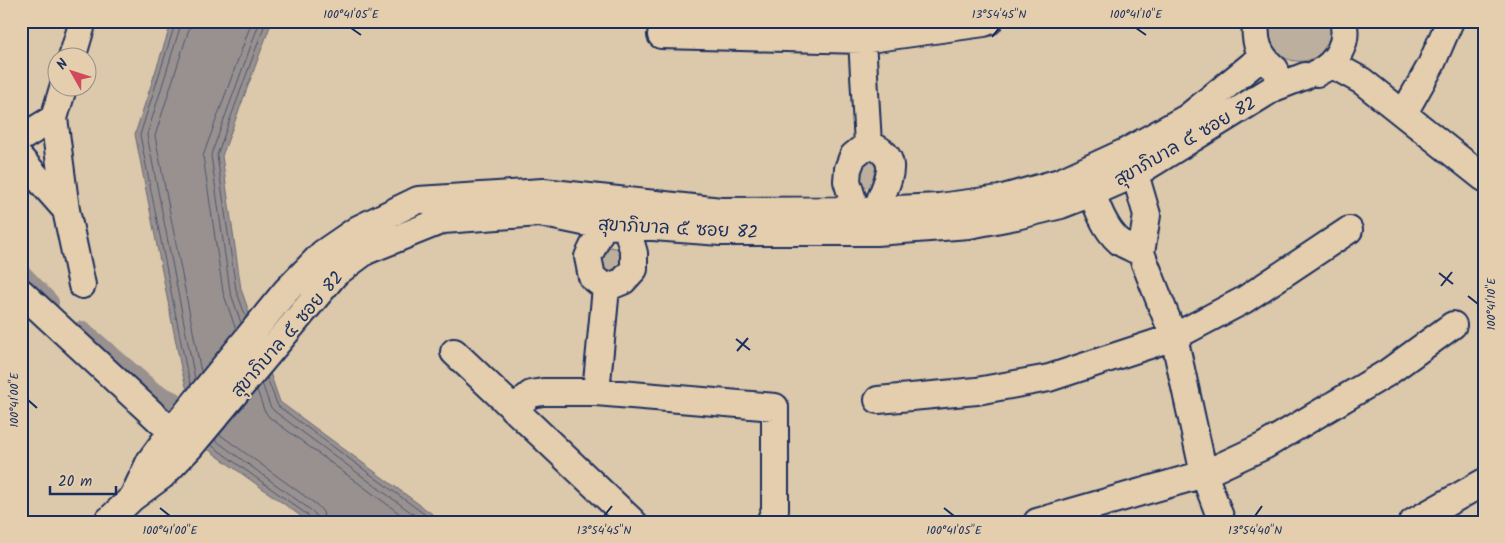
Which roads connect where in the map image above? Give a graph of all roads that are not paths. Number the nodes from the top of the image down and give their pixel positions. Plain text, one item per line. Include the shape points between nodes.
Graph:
1 (83, 21) edge
2 (989, 21) edge
3 (1256, 21) edge
4 (1343, 21) edge
5 (1450, 21) edge
6 (702, 29) edge
7 (661, 35) dead end
8 (862, 40) junction
9 (75, 48) edge
10 (1263, 56) junction
11 (1331, 64) junction
12 (1304, 76) junction
13 (60, 98) edge
14 (1404, 114) junction
15 (54, 118) junction
16 (21, 138) edge
17 (868, 144) junction
18 (21, 159) edge
19 (1130, 163) junction
20 (1484, 178) edge
21 (1088, 182) junction
22 (66, 210) junction
23 (616, 213) junction
24 (866, 221) junction
25 (1349, 230) dead end
26 (1141, 253) junction
27 (82, 285) dead end
28 (606, 288) junction
29 (21, 292) edge
30 (1453, 326) dead end
31 (1174, 337) junction
32 (454, 352) dead end
33 (596, 392) junction
34 (878, 400) dead end
35 (513, 408) junction
36 (179, 435) junction
37 (1204, 474) junction
38 (1484, 482) edge
39 (107, 522) edge
40 (633, 522) edge
41 (770, 522) edge
42 (1037, 522) edge
43 (1222, 522) edge
44 (1413, 522) edge

1 - 9 street
2 - 8 street
3 - 10 street via 1258,49
4 - 11 street via 1344,39 1340,53
5 - 14 street
6 - 7 street
6 - 8 street
8 - 17 street
10 - 12 street via 1277,70 1290,76
10 - 19 street, สุขาภิบาล ๕ ซอย 82
11 - 12 street, สุขาภิบาล ๕ ซอย 82
11 - 14 street via 1362,81
12 - 19 street, สุขาภิบาล ๕ ซอย 82 via 1274,88
13 - 15 street
14 - 20 street
15 - 16 street
15 - 22 street
17 - 24 street via 853,156 847,181
17 - 24 street via 884,153 890,171 888,183
18 - 22 street
19 - 21 street, สุขาภิบาล ๕ ซอย 82
19 - 26 street via 1147,214
21 - 24 street, สุขาภิบาล ๕ ซอย 82 via 1060,182 1000,199
21 - 26 street via 1109,228 1120,242
22 - 27 street
23 - 24 street, สุขาภิบาล ๕ ซอย 82 via 721,211
23 - 28 street via 588,257 592,277
23 - 28 street via 634,253 634,269 624,281
23 - 36 street, สุขาภิบาล ๕ ซอย 82 via 540,213 444,220 366,251 335,274 303,311
23 - 36 street, สุขาภิบาล ๕ ซอย 82 via 543,192 418,200 358,229 323,253 286,291
25 - 31 street via 1244,300
26 - 31 street
28 - 33 street
29 - 36 street
30 - 37 street via 1387,373 1264,446
31 - 34 street via 1049,378 977,390
31 - 37 street
32 - 35 street
33 - 35 street via 531,394
33 - 41 street via 775,407 775,510
35 - 40 street
36 - 39 street, สุขาภิบาล ๕ ซอย 82 via 162,476
37 - 42 street
37 - 43 street
38 - 44 street

